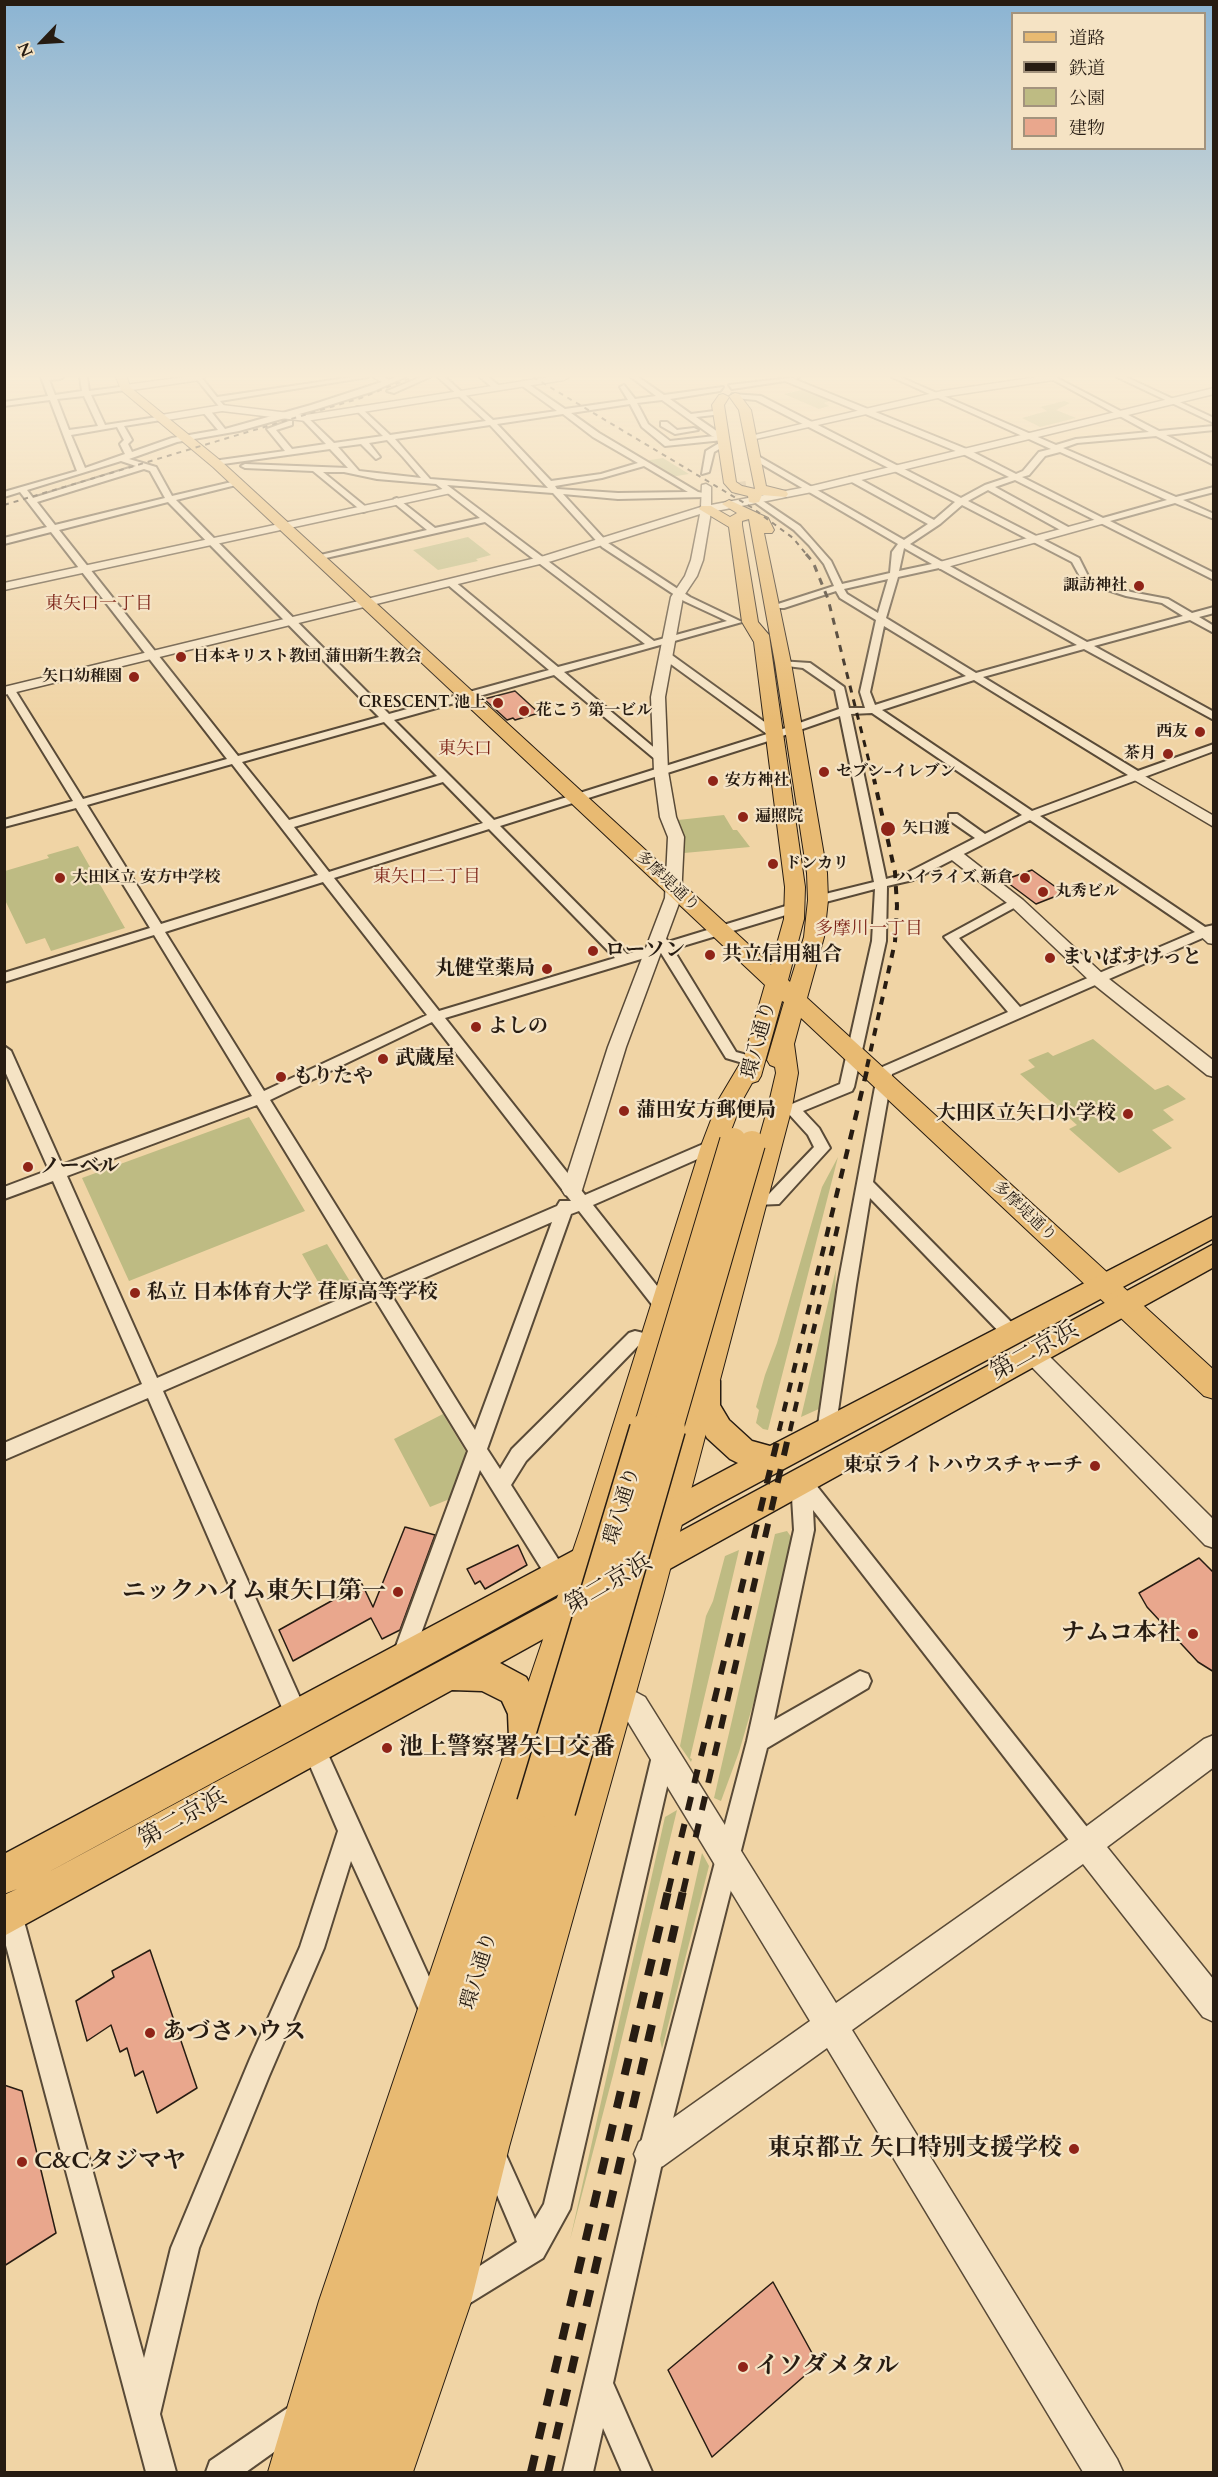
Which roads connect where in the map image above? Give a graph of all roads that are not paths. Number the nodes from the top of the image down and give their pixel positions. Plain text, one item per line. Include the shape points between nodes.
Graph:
1 (556, 492) edge
2 (25, 493) edge
3 (58, 493) edge
4 (166, 493) edge
5 (195, 493) edge
6 (248, 493) edge
7 (343, 493) edge
8 (435, 493) edge
9 (450, 493) edge
10 (567, 493) edge
11 (679, 493) edge
12 (701, 493) edge
13 (704, 493) edge
14 (706, 493) edge
15 (707, 493) edge
16 (753, 493) tunnel mouth
17 (770, 493) edge
18 (790, 493) edge
19 (818, 493) edge
20 (877, 493) edge
21 (942, 493) edge
22 (978, 493) edge
23 (998, 493) edge
24 (1047, 493) edge
25 (1156, 493) edge
26 (1201, 493) edge
27 (781, 494) junction
28 (170, 499) junction
29 (754, 499) junction
30 (1173, 500) junction
31 (31, 501) junction
32 (397, 501) junction
33 (960, 502) junction
34 (729, 504) junction
35 (363, 509) junction
36 (1214, 518) edge
37 (485, 519) junction
38 (1101, 520) junction
39 (747, 521) junction
40 (934, 524) junction
41 (284, 526) junction
42 (54, 529) junction
43 (1067, 530) junction
44 (434, 531) junction
45 (1035, 539) junction
46 (4, 542) edge
47 (212, 542) junction
48 (602, 542) junction
49 (904, 543) junction
50 (317, 557) junction
51 (541, 561) junction
52 (939, 565) junction
53 (86, 569) junction
54 (894, 575) junction
55 (1214, 577) edge
56 (451, 583) junction
57 (4, 587) edge
58 (840, 587) junction
59 (680, 594) junction
60 (367, 603) junction
61 (781, 606) junction
62 (1214, 610) edge
63 (1189, 617) junction
64 (881, 619) junction
65 (291, 621) junction
66 (734, 622) junction
67 (750, 622) junction
68 (1214, 630) edge
69 (770, 642) junction
70 (1084, 646) junction
71 (662, 647) junction
72 (153, 655) junction
73 (783, 663) junction
74 (557, 672) junction
75 (976, 676) junction
76 (6, 687) edge
77 (467, 696) junction
78 (874, 709) junction
79 (844, 711) junction
80 (1214, 717) edge
81 (386, 719) junction
82 (793, 727) junction
83 (774, 734) junction
84 (1214, 747) edge
85 (235, 761) junction
86 (660, 764) junction
87 (1136, 775) junction
88 (444, 778) junction
89 (577, 798) junction
90 (80, 804) junction
91 (1031, 815) junction
92 (953, 818) dead end
93 (1214, 823) edge
94 (4, 824) edge
95 (286, 825) junction
96 (490, 825) junction
97 (984, 839) junction
98 (954, 854) junction
99 (326, 876) junction
100 (881, 884) junction
101 (672, 886) junction
102 (818, 900) junction
103 (1017, 903) junction
104 (794, 908) junction
105 (158, 929) junction
106 (718, 929) junction
107 (1210, 933) edge
108 (658, 944) junction
109 (623, 958) junction
110 (4, 978) edge
111 (1098, 978) junction
112 (776, 983) junction
113 (796, 1002) junction
114 (1017, 1013) junction
115 (435, 1016) junction
116 (784, 1046) junction
117 (4, 1051) edge
118 (854, 1055) junction
119 (753, 1061) junction
120 (1214, 1071) edge
121 (885, 1083) junction
122 (262, 1098) junction
123 (786, 1108) junction
124 (733, 1144) junction
125 (58, 1173) junction
126 (867, 1185) junction
127 (4, 1193) edge
128 (577, 1196) junction
129 (755, 1199) junction
130 (564, 1212) junction
131 (1214, 1226) edge
132 (1214, 1254) edge
133 (380, 1289) junction
134 (1113, 1295) junction
135 (663, 1306) junction
136 (652, 1342) junction
137 (1023, 1344) junction
138 (705, 1381) junction
139 (154, 1387) junction
140 (1214, 1388) edge
141 (826, 1432) junction
142 (478, 1451) junction
143 (4, 1452) edge
144 (775, 1459) junction
145 (801, 1481) junction
146 (501, 1484) junction
147 (668, 1516) junction
148 (1214, 1537) edge
149 (656, 1558) junction
150 (570, 1583) junction
151 (402, 1661) junction
152 (452, 1673) junction
153 (547, 1677) junction
154 (860, 1681) dead end
155 (617, 1695) junction
156 (306, 1733) junction
157 (527, 1738) junction
158 (758, 1741) junction
159 (1214, 1749) edge
160 (664, 1752) junction
161 (546, 1808) junction
162 (350, 1831) junction
163 (1086, 1844) junction
164 (727, 1854) junction
165 (4, 1875) edge
166 (7, 1915) edge
167 (1214, 2006) edge
168 (435, 2018) junction
169 (831, 2027) junction
170 (489, 2147) junction
171 (651, 2154) junction
172 (533, 2248) junction
173 (449, 2302) junction
174 (599, 2385) junction
175 (307, 2412) junction
176 (145, 2416) junction
177 (161, 2472) edge
178 (221, 2472) edge
179 (291, 2472) edge
180 (322, 2472) edge
181 (360, 2472) edge
182 (390, 2472) edge
183 (578, 2472) edge
184 (638, 2472) edge
185 (1104, 2472) edge

1 - 48 street
2 - 31 street
3 - 31 street
4 - 28 street
5 - 28 street
6 - 41 main road, 多摩堤通り
7 - 35 street
8 - 32 street
9 - 37 street
10 - 11 street via 627,496
12 - 48 street
13 - 59 street via 697,560
14 - 39 main road
15 - 34 street
16 - 29 main road
17 - 27 main road
18 - 27 street
19 - 49 street
20 - 40 street
21 - 33 street
22 - 33 street
23 - 43 street
24 - 38 street
25 - 30 street
26 - 30 street
27 - 29 street
28 - 42 street
28 - 47 street
29 - 34 street
29 - 58 street via 812,543
30 - 36 street
30 - 38 street
31 - 42 street
32 - 35 street
32 - 44 street
33 - 40 street
33 - 45 street
34 - 39 main road
35 - 41 street
37 - 44 street
37 - 51 street
38 - 43 street
38 - 55 street
39 - 61 main road via 763,521 766,526
39 - 67 main road
39 - 69 main road, 環八通り
40 - 49 street
41 - 47 street
41 - 50 main road, 多摩堤通り
42 - 46 street
42 - 53 street
43 - 45 street
44 - 50 street
45 - 52 street
45 - 63 street via 1076,560 1086,580 1164,601
47 - 53 street
47 - 65 street
48 - 51 street
48 - 59 street
49 - 52 street
49 - 54 street via 897,552
50 - 60 main road, 多摩堤通り
51 - 56 street
51 - 71 street
52 - 54 street
52 - 70 street
53 - 57 street
53 - 72 street
54 - 58 street
54 - 64 street
56 - 60 street
56 - 74 street
58 - 61 street
58 - 64 street via 843,596
59 - 66 street
59 - 71 street
60 - 65 street
60 - 77 main road, 多摩堤通り
61 - 69 main road via 782,632
62 - 63 street
63 - 68 street
63 - 70 street
64 - 75 street
64 - 78 street via 865,692 869,706
65 - 72 street
65 - 81 street
66 - 67 street
66 - 71 street
67 - 69 main road
69 - 73 main road, 環八通り
69 - 83 main road, 環八通り
70 - 75 street
70 - 80 street
71 - 74 street
71 - 83 street
71 - 86 street via 657,698
72 - 76 street
72 - 85 street
73 - 79 street via 806,665 838,687
73 - 82 main road, 環八通り
74 - 77 street
74 - 86 street
75 - 78 street
75 - 87 street
76 - 90 street
77 - 81 street
77 - 89 main road, 多摩堤通り
78 - 79 street
78 - 91 street
79 - 82 street
79 - 100 street
81 - 85 street
81 - 88 street
82 - 83 street
82 - 102 main road, 環八通り
83 - 86 street
83 - 104 main road, 環八通り via 794,867
84 - 87 street
85 - 90 street
85 - 95 street
86 - 89 street
86 - 101 street via 668,817 676,837
87 - 91 street
87 - 93 street
88 - 95 street
88 - 96 street
89 - 96 street
89 - 101 main road, 多摩堤通り
90 - 94 street
90 - 105 street
91 - 97 street
91 - 107 street
92 - 97 street
95 - 99 street
96 - 99 street
96 - 109 street
97 - 98 street
98 - 100 street via 909,877
98 - 103 street
99 - 105 street
99 - 115 street
100 - 102 street
100 - 118 street via 879,941
101 - 106 main road, 多摩堤通り
101 - 108 street via 673,898
102 - 113 main road, 環八通り via 814,937
103 - 111 street
103 - 114 street via 951,937
104 - 106 street
104 - 112 main road, 環八通り
105 - 110 street
105 - 122 street
106 - 108 street
106 - 112 main road, 多摩堤通り
107 - 111 street
108 - 109 street
108 - 119 street via 731,1055
108 - 128 street via 617,1047
109 - 115 street
111 - 114 street
111 - 120 street
112 - 113 main road, 多摩堤通り
112 - 119 main road, 環八通り
113 - 116 main road, 環八通り
113 - 118 main road, 多摩堤通り
114 - 121 street via 885,1071
115 - 122 street
115 - 128 street
116 - 123 main road
116 - 124 main road, 環八通り
117 - 125 street
118 - 121 main road, 多摩堤通り
118 - 123 street via 847,1087
119 - 124 main road, 環八通り via 731,1099
121 - 126 street
121 - 134 main road, 多摩堤通り
122 - 125 street
122 - 133 street
123 - 129 main road
123 - 129 street via 814,1132 822,1148 773,1200
124 - 128 street
124 - 135 main road
124 - 161 main road, 環八通り, bridge
125 - 127 street
125 - 139 street
126 - 137 street
126 - 141 street via 847,1285
128 - 130 street
128 - 135 street
129 - 138 main road
130 - 133 street
130 - 142 street
131 - 134 highway, 第二京浜
132 - 134 highway, 第二京浜
133 - 139 street
133 - 142 street
134 - 137 highway, 第二京浜
134 - 140 main road, 多摩堤通り
135 - 136 main road
136 - 146 street via 635,1338 519,1455
136 - 150 main road
137 - 141 highway, 第二京浜
137 - 145 highway, 第二京浜
137 - 148 street
138 - 144 highway via 705,1406 718,1429 741,1450 763,1459
138 - 147 main road
139 - 143 street
139 - 156 street
141 - 144 highway, 第二京浜
142 - 146 street
142 - 151 street
144 - 147 highway, 第二京浜
145 - 149 highway, 第二京浜
145 - 158 street via 804,1530
145 - 163 street
146 - 150 street
147 - 149 main road
147 - 150 highway, 第二京浜
149 - 150 highway, 第二京浜
149 - 155 main road
150 - 151 highway, 第二京浜
150 - 152 highway, 第二京浜
150 - 153 main road
151 - 156 highway, 第二京浜
152 - 156 highway, 第二京浜
152 - 157 highway via 485,1674 514,1689 526,1712
153 - 155 street
153 - 157 main road
154 - 158 street
155 - 160 street via 635,1707
155 - 170 main road
156 - 162 street
156 - 165 highway, 第二京浜
156 - 166 highway, 第二京浜
157 - 168 main road
158 - 164 street
159 - 163 street
160 - 164 street
160 - 172 street via 556,2209
161 - 180 main road, 環八通り
161 - 181 main road, 環八通り
162 - 168 street
162 - 176 street via 312,1947 185,2248
163 - 167 street
163 - 169 street
164 - 169 street
164 - 171 street
166 - 176 street
168 - 175 main road
169 - 171 street
169 - 185 street
170 - 172 street
170 - 173 main road
171 - 174 street
172 - 173 street
173 - 182 main road
174 - 183 street
174 - 184 street
175 - 178 street
175 - 179 main road
176 - 177 street

